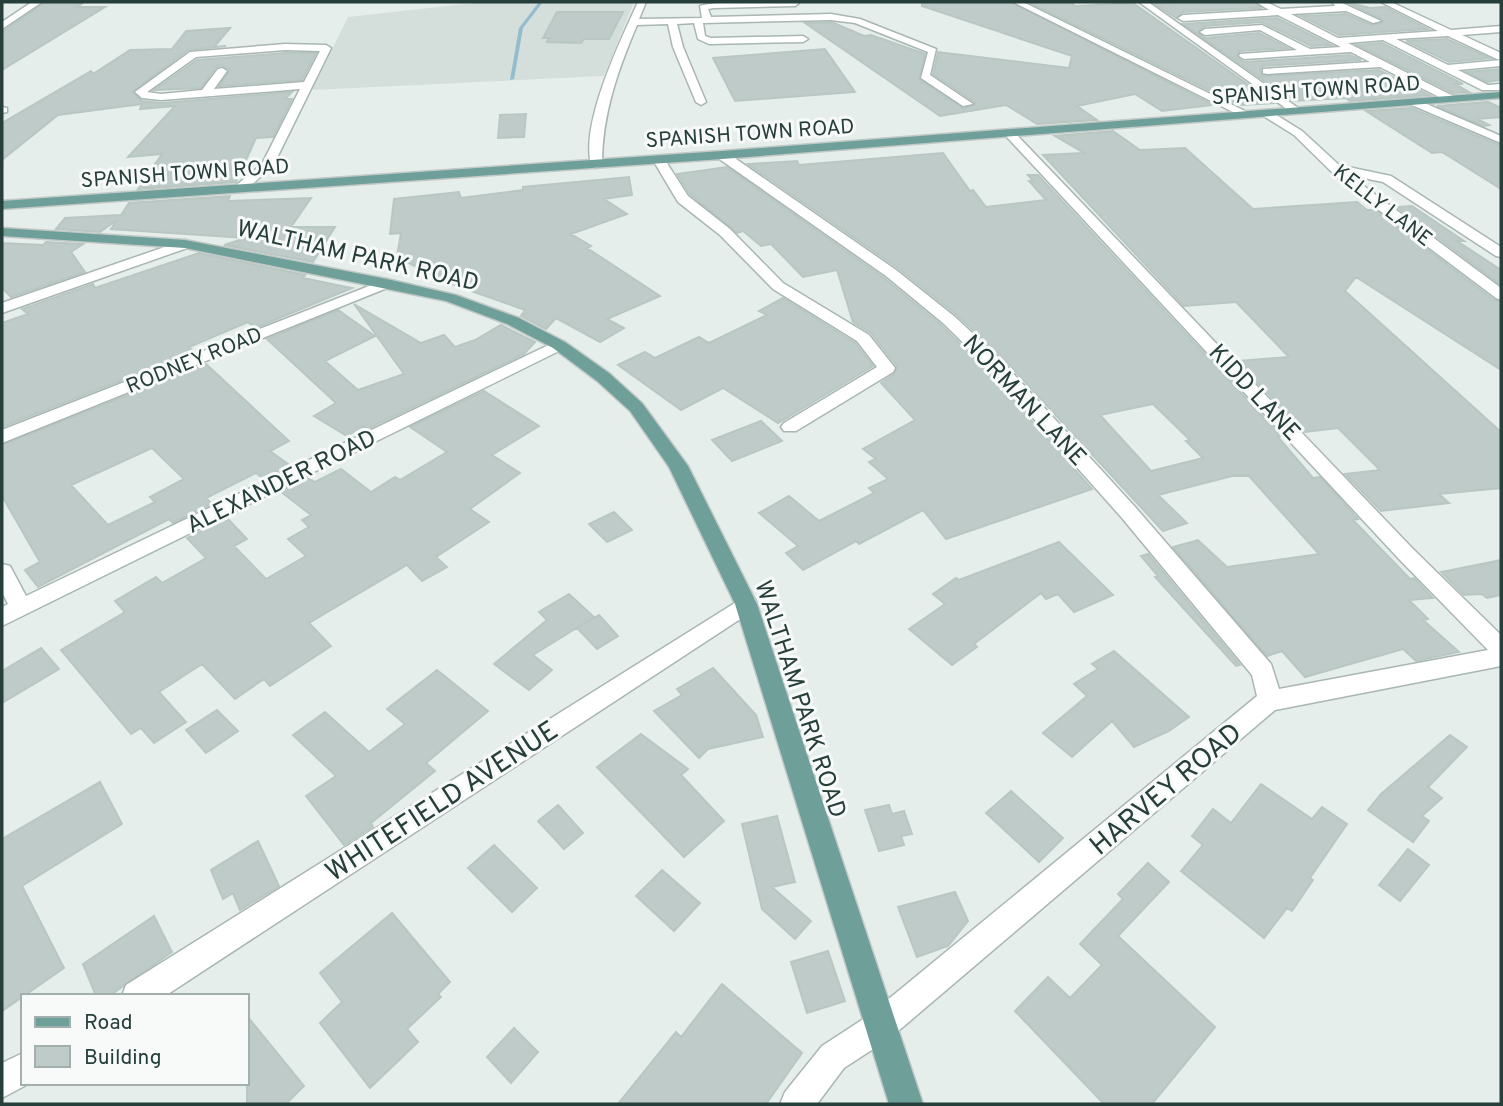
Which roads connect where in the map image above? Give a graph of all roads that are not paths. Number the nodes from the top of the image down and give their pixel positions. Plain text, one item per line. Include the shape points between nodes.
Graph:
1 (38, 2) edge
2 (642, 2) edge
3 (1017, 2) edge
4 (1143, 2) edge
5 (1260, 2) edge
6 (1334, 2) edge
7 (1385, 2) edge
8 (794, 3) edge
9 (1200, 6) dead end
10 (1346, 8) junction
11 (1219, 11) junction
12 (1282, 13) junction
13 (1183, 18) dead end
14 (702, 20) junction
15 (1376, 21) dead end
16 (634, 22) junction
17 (672, 22) junction
18 (2, 26) edge
19 (1307, 26) junction
20 (1262, 29) junction
21 (1501, 29) edge
22 (1243, 30) junction
23 (1479, 31) junction
24 (1205, 32) dead end
25 (1452, 32) junction
26 (1384, 37) junction
27 (803, 39) dead end
28 (1337, 41) junction
29 (1501, 41) edge
30 (1406, 48) junction
31 (1356, 51) junction
32 (1309, 52) junction
33 (1284, 53) junction
34 (1498, 55) edge
35 (1244, 56) dead end
36 (1428, 59) junction
37 (1501, 63) edge
38 (1382, 64) junction
39 (1446, 68) junction
40 (222, 71) dead end
41 (1267, 71) dead end
42 (307, 85) junction
43 (1501, 87) edge
44 (205, 94) junction
45 (1501, 95) edge
46 (1451, 99) junction
47 (1411, 101) junction
48 (701, 102) dead end
49 (967, 104) dead end
50 (1295, 110) junction
51 (1266, 113) junction
52 (1245, 114) junction
53 (1009, 133) junction
54 (1501, 140) edge
55 (722, 155) junction
56 (659, 160) junction
57 (596, 164) junction
58 (1333, 167) junction
59 (239, 188) junction
60 (2, 205) edge
61 (2, 232) edge
62 (185, 244) junction
63 (1501, 253) edge
64 (387, 283) junction
65 (1501, 295) edge
66 (2, 308) edge
67 (559, 345) junction
68 (790, 427) dead end
69 (2, 437) edge
70 (2, 572) edge
71 (746, 604) junction
72 (12, 612) edge
73 (1501, 649) edge
74 (1501, 657) edge
75 (1270, 699) junction
76 (139, 994) edge
77 (879, 1027) junction
78 (21, 1070) edge
79 (2, 1082) edge
80 (797, 1104) edge
81 (906, 1104) edge

1 - 18 street
2 - 16 street
3 - 52 street
4 - 50 street
5 - 12 street
6 - 10 street
7 - 25 street
8 - 14 street via 713,5 703,8
9 - 11 street
10 - 12 street
10 - 15 street
11 - 12 street via 1238,16
11 - 13 street
12 - 19 street
14 - 17 street
14 - 27 street via 701,37 709,41
14 - 49 street via 831,17 857,21 933,51 925,76
16 - 17 street
16 - 57 street via 601,103 594,138
17 - 48 street
19 - 20 street
19 - 28 street
20 - 22 street
20 - 32 street
21 - 23 street
22 - 24 street
22 - 33 street
23 - 25 street
23 - 29 street
25 - 26 street
25 - 34 street
26 - 28 street
26 - 30 street
28 - 31 street
30 - 31 street
30 - 36 street
31 - 32 street
31 - 38 street
32 - 33 street
33 - 35 street
34 - 36 street
36 - 39 street
37 - 39 street
38 - 41 street
38 - 46 street
39 - 43 street via 1486,88
40 - 44 street
42 - 44 street
42 - 44 street via 326,48 192,54 140,92 161,97
42 - 59 street via 263,171 247,178
45 - 46 main road, SPANISH TOWN ROAD
46 - 47 main road, SPANISH TOWN ROAD
47 - 50 main road, SPANISH TOWN ROAD
47 - 54 street
50 - 51 main road, SPANISH TOWN ROAD
51 - 52 main road, SPANISH TOWN ROAD
51 - 58 street, KELLY LANE via 1298,133
52 - 53 main road, SPANISH TOWN ROAD
53 - 55 main road, SPANISH TOWN ROAD
53 - 73 street, KIDD LANE
55 - 56 main road, SPANISH TOWN ROAD
55 - 75 street, NORMAN LANE via 891,274 991,360 1263,671
56 - 57 main road, SPANISH TOWN ROAD
56 - 68 street via 683,199 725,232 779,286 863,338 887,368
57 - 59 main road, SPANISH TOWN ROAD
58 - 63 street via 1387,179
58 - 65 street, KELLY LANE
59 - 60 main road, SPANISH TOWN ROAD
61 - 62 main road, WALTHAM PARK ROAD
62 - 64 main road, WALTHAM PARK ROAD
62 - 66 street
64 - 67 main road, WALTHAM PARK ROAD via 477,307
64 - 69 street, RODNEY ROAD
67 - 71 main road, WALTHAM PARK ROAD via 636,407 659,436
67 - 72 street, ALEXANDER ROAD
70 - 72 street
71 - 76 street, WHITEFIELD AVENUE
71 - 77 main road, WALTHAM PARK ROAD
74 - 75 street
75 - 77 street, HARVEY ROAD
77 - 80 street, HARVEY ROAD via 833,1058
77 - 81 main road, WALTHAM PARK ROAD
78 - 79 street

